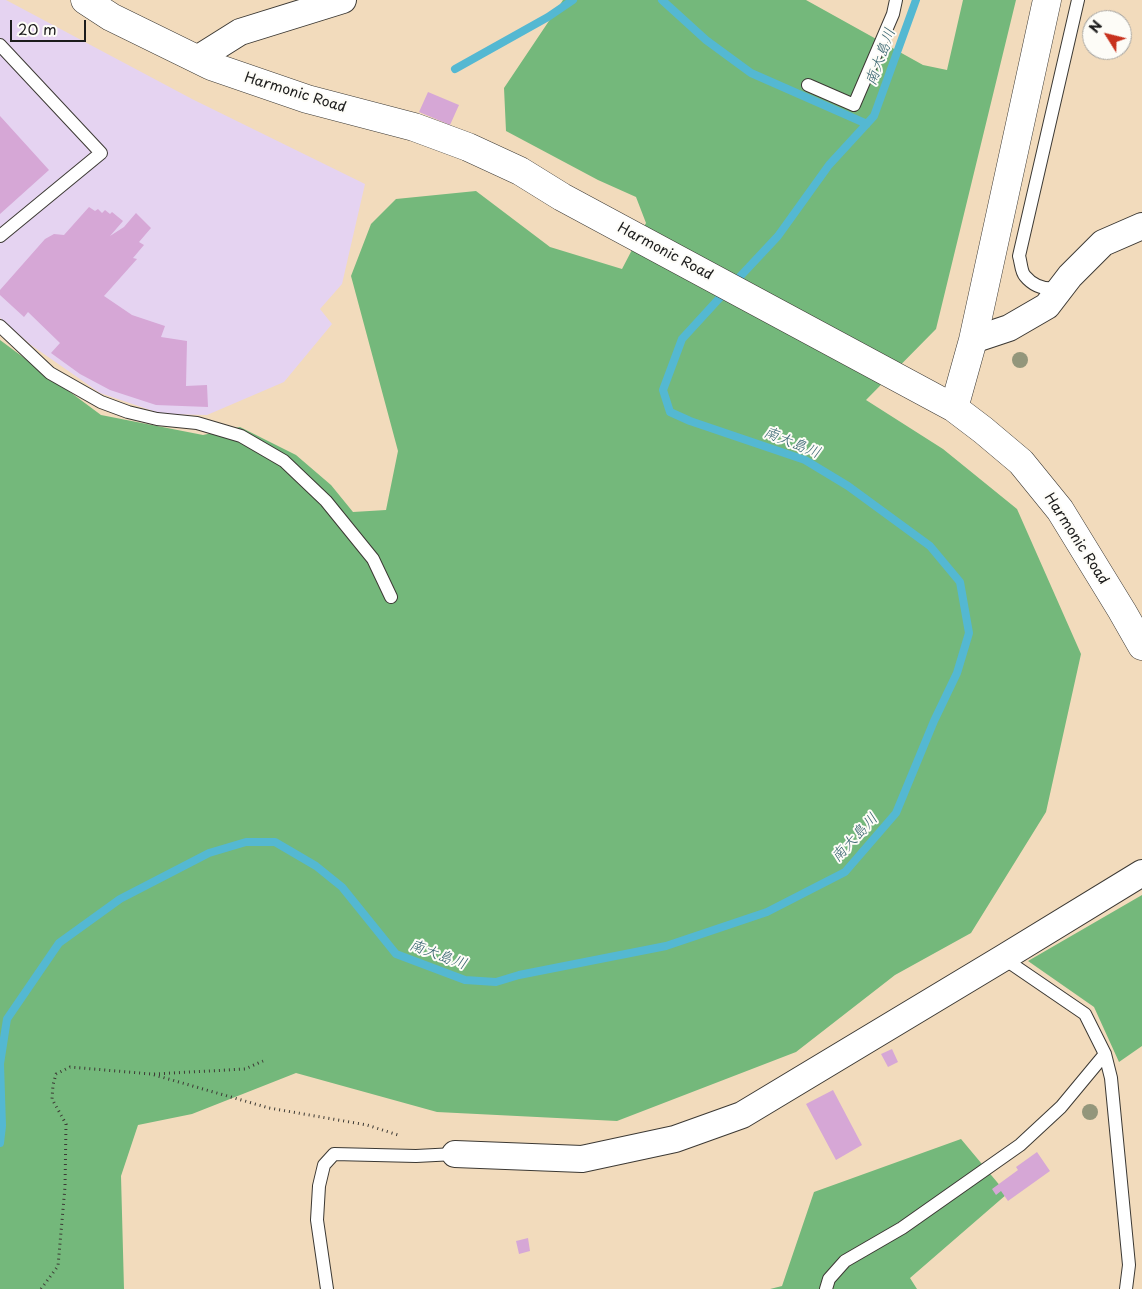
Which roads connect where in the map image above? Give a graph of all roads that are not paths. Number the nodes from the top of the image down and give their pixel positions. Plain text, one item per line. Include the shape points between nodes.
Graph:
1 (85, 0) edge
2 (343, 0) edge
3 (896, 0) edge
4 (1047, 0) edge
5 (1078, 0) edge
6 (0, 46) edge
7 (197, 59) junction
8 (808, 85) dead end
9 (1142, 226) edge
10 (0, 236) edge
11 (1061, 288) junction
12 (0, 326) edge
13 (973, 340) junction
14 (954, 408) junction
15 (391, 597) dead end
16 (1142, 646) edge
17 (1142, 873) edge
18 (1003, 958) junction
19 (1105, 1054) junction
20 (455, 1154) joint
21 (327, 1289) edge
22 (826, 1289) edge
23 (1126, 1289) edge

1 - 7 street, Harmonic Road via 111,17
2 - 7 street via 240,32
3 - 8 lane via 894,14 854,105
4 - 13 street
5 - 11 lane via 1019,256 1024,275 1038,287
6 - 10 lane via 101,153
7 - 14 street, Harmonic Road via 307,99 414,127 468,147 520,171 562,197
9 - 11 street via 1103,243
11 - 13 street via 1047,306 1009,328
12 - 15 lane via 50,373 101,402 128,412 197,423 241,436 284,462 326,501 373,559
13 - 14 street
14 - 16 street, Harmonic Road via 1021,462 1060,510
17 - 18 street
18 - 19 lane via 1085,1014
18 - 20 street via 742,1115 717,1124 675,1139 582,1159
19 - 22 lane via 1061,1107 1020,1145 909,1223 845,1261 829,1279
19 - 23 lane via 1111,1078 1129,1265
20 - 21 lane via 334,1154 324,1165 317,1220

